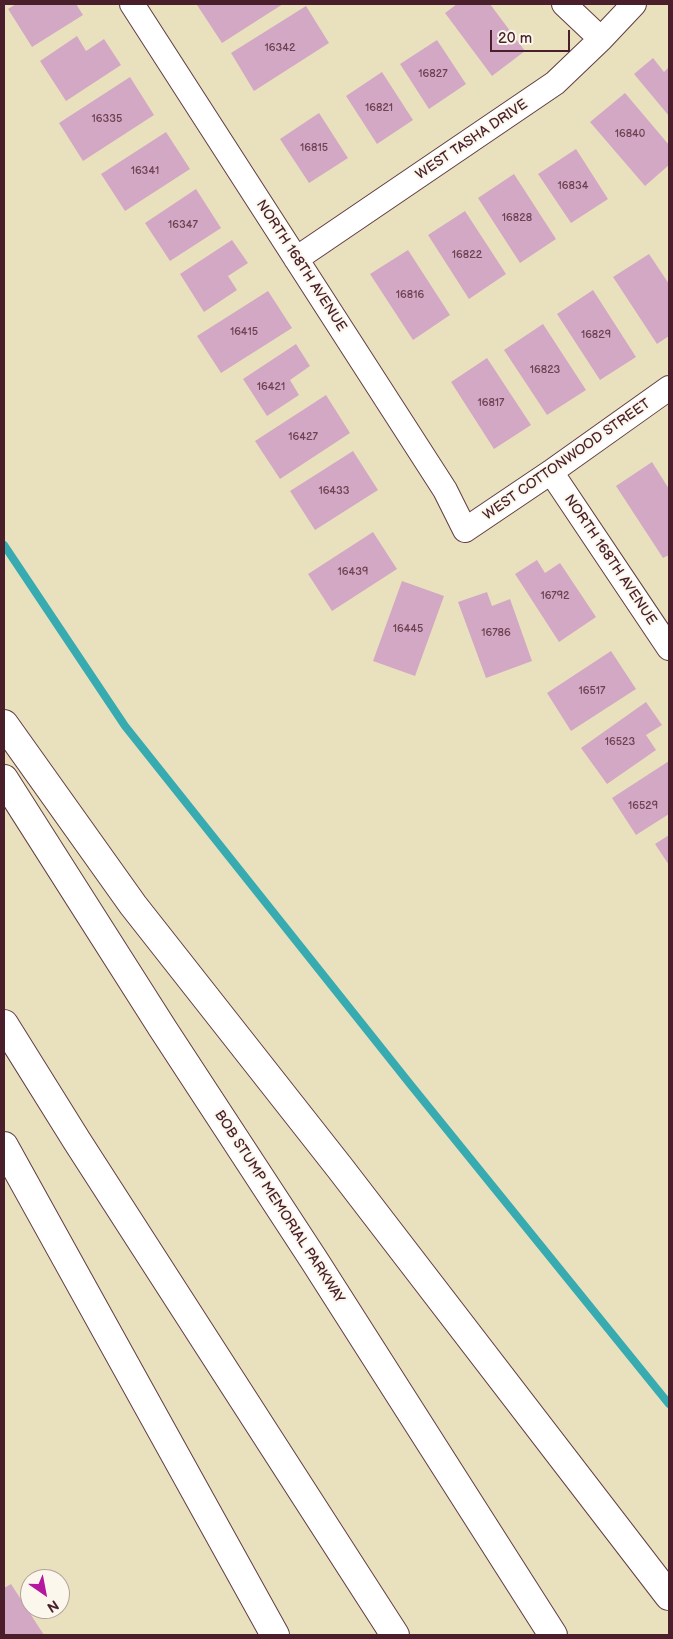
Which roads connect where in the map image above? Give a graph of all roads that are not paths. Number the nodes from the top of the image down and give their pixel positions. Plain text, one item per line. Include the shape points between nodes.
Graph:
1 (132, 4) edge
2 (564, 4) edge
3 (634, 4) edge
4 (602, 38) junction
5 (296, 259) junction
6 (669, 388) edge
7 (551, 472) junction
8 (465, 530) joint
9 (669, 648) edge
10 (4, 724) edge
11 (4, 779) edge
12 (4, 1024) edge
13 (4, 1146) edge
14 (669, 1596) edge
15 (275, 1635) edge
16 (395, 1635) edge
17 (554, 1635) edge

1 - 5 street, NORTH 168TH AVENUE
2 - 4 street
3 - 4 street, WEST TASHA DRIVE
4 - 5 street, WEST TASHA DRIVE via 555,83
5 - 8 street, NORTH 168TH AVENUE via 445,490
6 - 7 street, WEST COTTONWOOD STREET
7 - 8 street, WEST COTTONWOOD STREET
7 - 9 street, NORTH 168TH AVENUE
10 - 14 highway via 133,905
11 - 17 highway, BOB STUMP MEMORIAL PARKWAY
12 - 16 highway
13 - 15 highway

